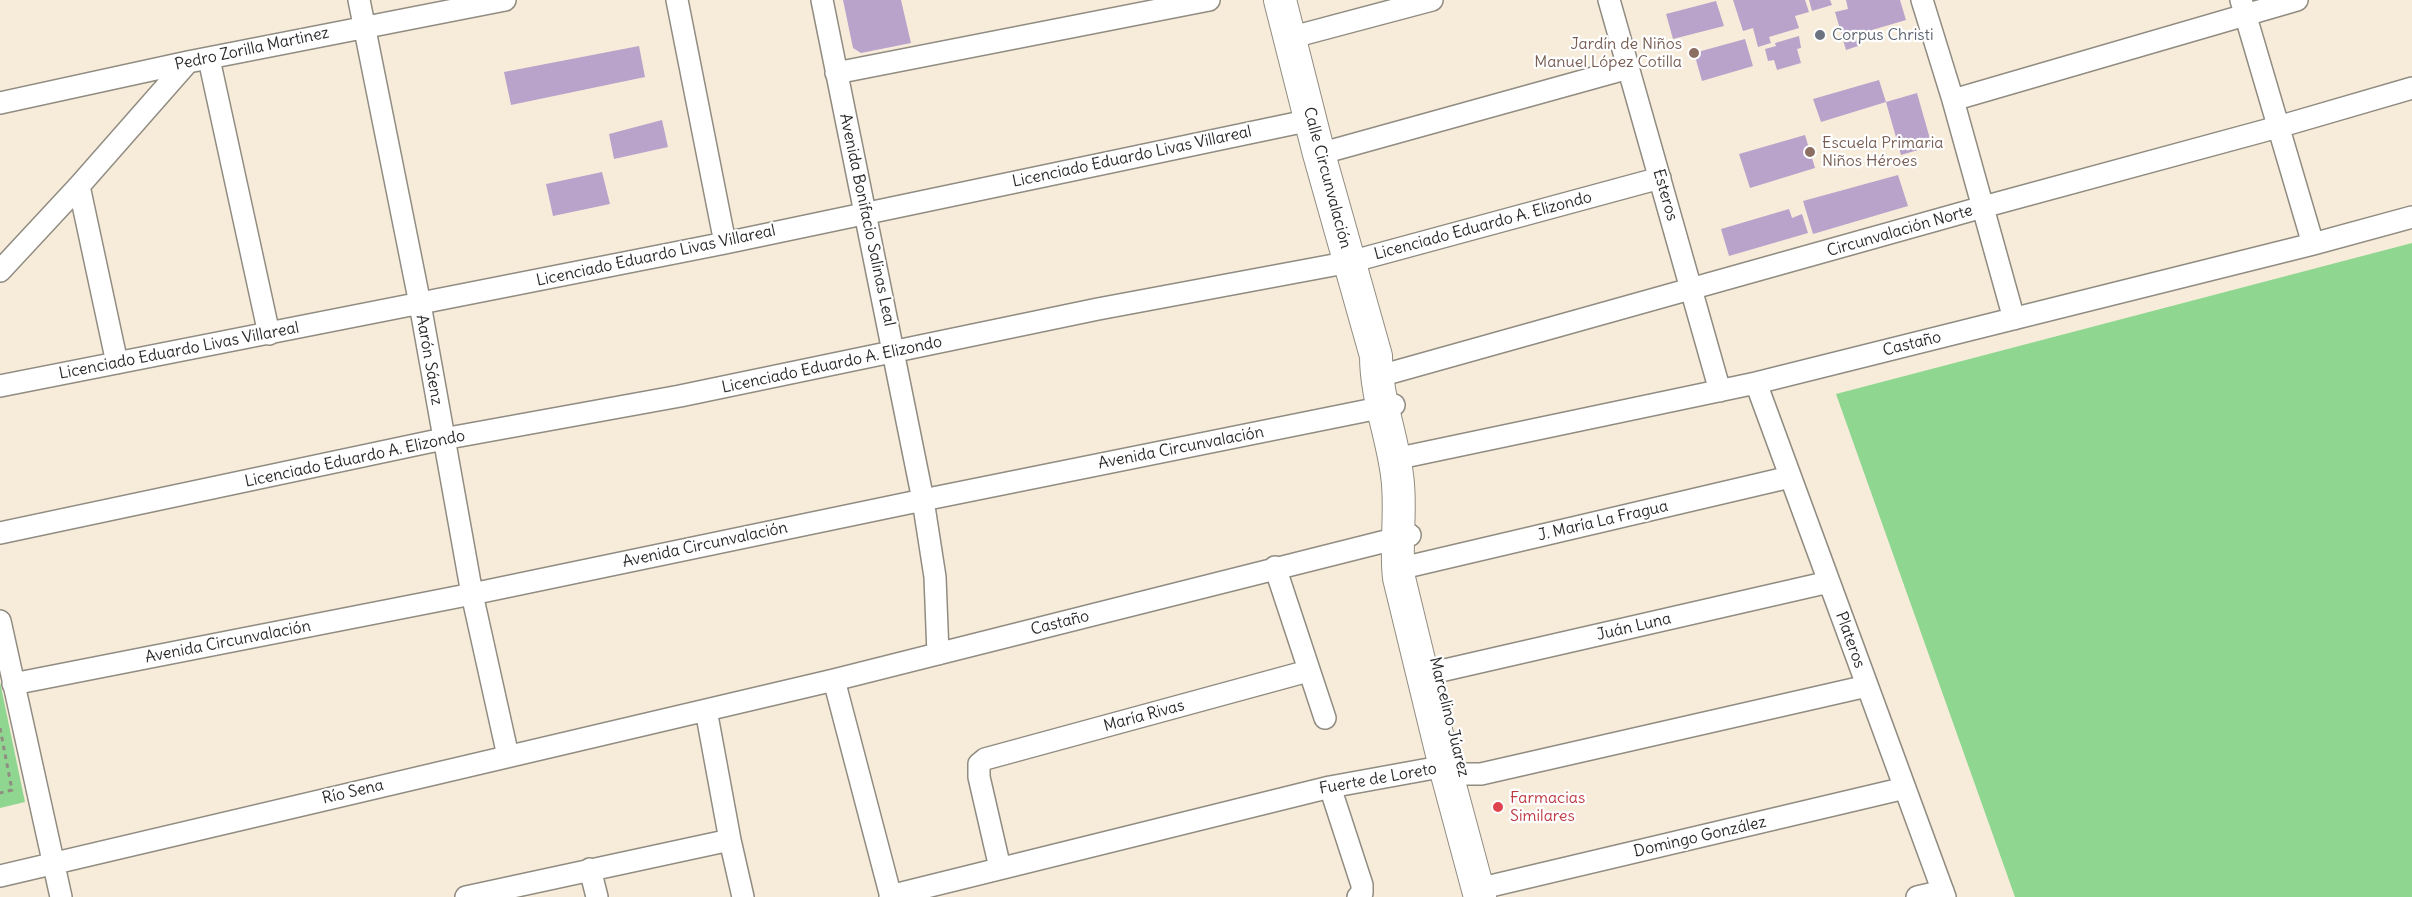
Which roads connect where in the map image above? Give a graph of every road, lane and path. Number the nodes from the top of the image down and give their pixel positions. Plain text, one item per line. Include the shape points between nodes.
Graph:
1 (359, 0) edge
2 (505, 0) edge
3 (677, 0) edge
4 (822, 0) edge
5 (1209, 0) edge
6 (1280, 0) edge
7 (1431, 0) edge
8 (1609, 0) edge
9 (1922, 0) edge
10 (2297, 0) edge
11 (2244, 7) edge
12 (364, 26) junction
13 (1289, 38) junction
14 (209, 59) junction
15 (188, 62) junction
16 (1629, 68) junction
17 (836, 73) junction
18 (2412, 88) edge
19 (1953, 100) junction
20 (0, 103) edge
21 (1311, 120) junction
22 (2278, 127) junction
23 (1319, 154) junction
24 (1660, 178) junction
25 (79, 186) junction
26 (1983, 207) junction
27 (866, 212) junction
28 (2412, 217) edge
29 (725, 243) junction
30 (2313, 244) junction
31 (1350, 262) junction
32 (0, 271) edge
33 (1691, 289) junction
34 (420, 304) junction
35 (2014, 319) junction
36 (268, 334) junction
37 (895, 352) junction
38 (117, 363) junction
39 (1380, 369) junction
40 (1756, 384) junction
41 (0, 386) edge
42 (1720, 391) junction
43 (1389, 406) junction
44 (443, 440) junction
45 (1409, 456) junction
46 (1790, 477) junction
47 (923, 500) junction
48 (0, 533) edge
49 (1405, 536) junction
50 (1275, 567) junction
51 (1407, 568) junction
52 (1829, 582) junction
53 (472, 594) junction
54 (0, 621) edge
55 (938, 654) junction
56 (1308, 671) junction
57 (1430, 674) junction
58 (834, 680) junction
59 (13, 684) junction
60 (1867, 686) junction
61 (706, 710) junction
62 (1325, 718) dead end
63 (0, 728) edge
64 (508, 756) junction
65 (1455, 770) junction
66 (1330, 787) junction
67 (1905, 788) junction
68 (0, 793) edge
69 (730, 840) junction
70 (53, 863) junction
71 (1000, 868) junction
72 (590, 869) junction
73 (0, 876) edge
74 (1487, 892) edge
75 (1944, 894) edge
76 (891, 896) edge
77 (61, 897) edge
78 (466, 897) edge
79 (597, 897) edge
80 (743, 897) edge
81 (1358, 897) edge
82 (1917, 897) edge

1 - 12 street, Aarón Sáenz
2 - 12 street, Pedro Zorilla Martinez
3 - 29 street
4 - 17 street, Avenida Bonifacio Salinas Leal
5 - 17 street
6 - 13 street, Calle Circunvalación
7 - 13 street
8 - 16 street, Esteros
9 - 19 street
10 - 11 street
11 - 19 street
11 - 22 street
12 - 14 street, Pedro Zorilla Martinez
12 - 34 street, Aarón Sáenz
13 - 21 street, Calle Circunvalación
14 - 15 street, Pedro Zorilla Martinez
14 - 36 street
15 - 20 street, Pedro Zorilla Martinez
15 - 25 street
16 - 23 street
16 - 24 street, Esteros
17 - 27 street, Avenida Bonifacio Salinas Leal
18 - 22 street, Circunvalación Norte
19 - 26 street
21 - 23 street, Calle Circunvalación
21 - 27 street, Licenciado Eduardo Livas Villareal
22 - 26 street, Circunvalación Norte
22 - 30 street
23 - 31 street, Calle Circunvalación
24 - 31 street, Licenciado Eduardo A. Elizondo
24 - 33 street, Esteros
25 - 32 street
25 - 38 street
26 - 33 street, Circunvalación Norte
26 - 35 street
27 - 29 street, Licenciado Eduardo Livas Villareal
27 - 37 street, Avenida Bonifacio Salinas Leal
28 - 30 street, Castaño
29 - 34 street, Licenciado Eduardo Livas Villareal
30 - 35 street, Castaño
31 - 37 street, Licenciado Eduardo A. Elizondo
31 - 39 street, Calle Circunvalación
33 - 39 street, Circunvalación Norte
33 - 42 street, Esteros
34 - 36 street, Licenciado Eduardo Livas Villareal
34 - 44 street, Aarón Sáenz
35 - 40 street, Castaño
36 - 38 street, Licenciado Eduardo Livas Villareal
37 - 44 street, Licenciado Eduardo A. Elizondo
37 - 47 street, Avenida Bonifacio Salinas Leal
38 - 41 street, Licenciado Eduardo Livas Villareal
39 - 43 street, Calle Circunvalación
40 - 42 street, Castaño
40 - 46 street, Plateros
42 - 45 street, Castaño
43 - 45 street, Calle Circunvalación
43 - 47 street, Avenida Circunvalación
43 - 49 street, Calle Circunvalación
44 - 48 street, Licenciado Eduardo A. Elizondo
44 - 53 street, Aarón Sáenz
45 - 49 street, Calle Circunvalación via 1414,487
46 - 51 street, J. María La Fragua
46 - 52 street, Plateros
47 - 53 street, Avenida Circunvalación
47 - 55 street, Avenida Bonifacio Salinas Leal via 935,577
49 - 50 street, Castaño
49 - 51 street, Marcelino Júarez
50 - 55 street, Castaño
50 - 56 street
51 - 57 street, Marcelino Júarez via 1422,607
52 - 57 street, Juán Luna
52 - 60 street, Plateros
53 - 59 street, Avenida Circunvalación
53 - 64 street, Aarón Sáenz
54 - 59 street
55 - 58 street, Castaño
56 - 62 street
56 - 71 street, María Rivas via 985,759 979,764 979,777
57 - 65 street, Marcelino Júarez
58 - 61 street, Castaño
58 - 76 street
59 - 70 street
60 - 65 street, Fuerte de Loreto via 1491,772 1472,775
60 - 67 street, Plateros
61 - 64 street, Río Sena
61 - 69 street
63 - 68 path via 12,790
64 - 70 street, Río Sena
65 - 66 street, Fuerte de Loreto via 1428,768
65 - 74 street, Marcelino Júarez
66 - 71 street, Fuerte de Loreto
66 - 81 street via 1362,885
67 - 74 street, Domingo González
67 - 75 street, Plateros
69 - 72 street
69 - 80 street
70 - 73 street, Río Sena
70 - 77 street
71 - 76 street, Fuerte de Loreto
72 - 78 street
72 - 79 street
75 - 82 street

